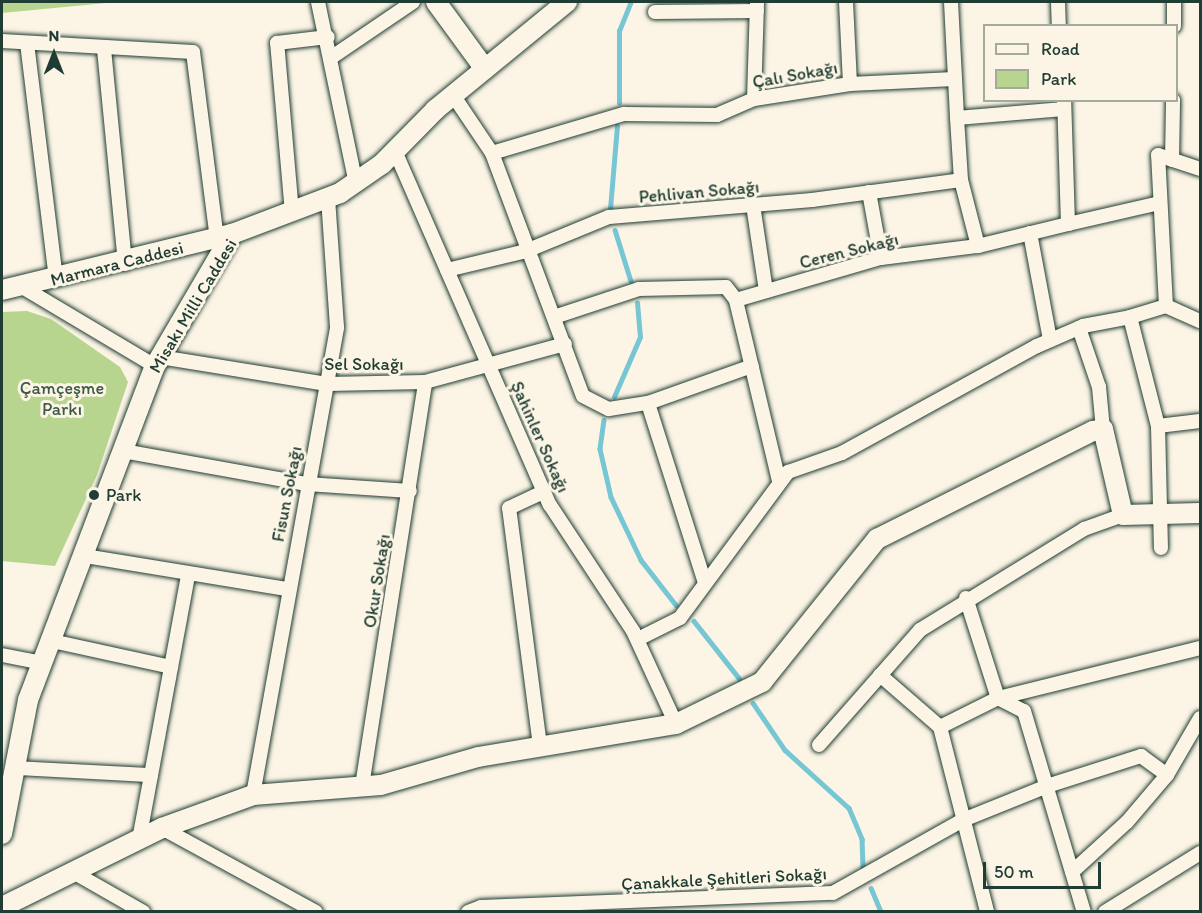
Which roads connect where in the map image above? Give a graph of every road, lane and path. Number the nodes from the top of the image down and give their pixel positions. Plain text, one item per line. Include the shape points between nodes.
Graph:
1 (318, 2) edge
2 (413, 2) edge
3 (435, 2) edge
4 (567, 2) edge
5 (846, 2) edge
6 (951, 2) edge
7 (1058, 2) edge
8 (1174, 2) edge
9 (757, 6) edge
10 (655, 12) dead end
11 (1059, 24) edge
12 (1174, 24) edge
13 (328, 37) junction
14 (2, 41) edge
15 (27, 43) junction
16 (104, 49) junction
17 (332, 57) junction
18 (485, 69) junction
19 (954, 79) junction
20 (850, 84) junction
21 (453, 94) junction
22 (754, 99) junction
23 (1173, 102) edge
24 (1064, 105) edge
25 (957, 118) junction
26 (395, 151) junction
27 (492, 153) junction
28 (1172, 160) junction
29 (1200, 169) edge
30 (961, 180) junction
31 (356, 184) junction
32 (869, 192) junction
33 (328, 199) junction
34 (1160, 203) junction
35 (753, 205) junction
36 (292, 213) junction
37 (1068, 224) junction
38 (1030, 233) junction
39 (225, 237) junction
40 (978, 246) junction
41 (526, 251) junction
42 (881, 258) junction
43 (125, 264) junction
44 (447, 270) junction
45 (56, 278) junction
46 (24, 288) junction
47 (2, 290) edge
48 (766, 291) junction
49 (736, 300) junction
50 (1166, 306) junction
51 (554, 317) junction
52 (1130, 317) junction
53 (1200, 321) edge
54 (1079, 328) junction
55 (1050, 340) junction
56 (565, 344) junction
57 (488, 361) junction
58 (157, 362) junction
59 (752, 366) junction
60 (425, 382) junction
61 (327, 384) junction
62 (648, 403) junction
63 (1200, 421) edge
64 (1158, 426) junction
65 (1103, 429) junction
66 (123, 451) junction
67 (779, 481) junction
68 (307, 484) junction
69 (410, 491) junction
70 (544, 492) junction
71 (1200, 513) edge
72 (1161, 514) junction
73 (1123, 515) junction
74 (1161, 548) dead end
75 (85, 556) junction
76 (188, 575) junction
77 (705, 583) junction
78 (287, 589) junction
79 (966, 598) junction
80 (638, 639) junction
81 (51, 641) junction
82 (1200, 648) edge
83 (2, 655) edge
84 (43, 663) junction
85 (171, 667) junction
86 (880, 675) junction
87 (998, 698) junction
88 (1200, 718) edge
89 (676, 724) junction
90 (940, 727) junction
91 (819, 745) dead end
92 (540, 746) junction
93 (151, 775) junction
94 (1167, 775) junction
95 (10, 778) edge
96 (362, 786) junction
97 (1047, 786) junction
98 (254, 795) junction
99 (963, 820) junction
100 (162, 828) junction
101 (2, 834) edge
102 (139, 840) junction
103 (1200, 853) edge
104 (73, 872) junction
105 (1072, 872) junction
106 (2, 907) edge
107 (984, 910) edge
108 (143, 912) edge
109 (316, 912) edge
110 (468, 912) edge
111 (1084, 912) edge
112 (1105, 912) edge

1 - 13 street
2 - 17 street
3 - 18 street
4 - 18 street, Misakı Milli Caddesi
5 - 20 street, Çalı Sokağı
6 - 19 street
7 - 11 street
8 - 12 street
9 - 10 street
9 - 22 street
13 - 17 street
13 - 36 street via 277,43
14 - 15 street
15 - 16 street
15 - 45 street
16 - 39 street via 193,52
16 - 43 street
17 - 31 street
18 - 21 street, Misakı Milli Caddesi
19 - 20 street
19 - 25 street
20 - 22 street, Çalı Sokağı
21 - 26 street, Misakı Milli Caddesi
21 - 27 street
22 - 27 street, Çalı Sokağı via 717,115 624,114
23 - 28 street
24 - 25 street
24 - 37 street
25 - 30 street
26 - 31 street, Misakı Milli Caddesi
26 - 44 street, Şahinler Sokağı
27 - 41 street
28 - 29 street
28 - 34 street via 1158,155
30 - 32 street, Pehlivan Sokağı
30 - 40 street
31 - 33 street, Misakı Milli Caddesi
32 - 35 street, Pehlivan Sokağı
32 - 42 street
33 - 36 street, Misakı Milli Caddesi
33 - 61 street, Fisun Sokağı via 338,327
34 - 37 street, Ceren Sokağı
34 - 50 street
35 - 41 street, Pehlivan Sokağı via 609,217
35 - 48 street
36 - 39 street, Misakı Milli Caddesi
37 - 38 street, Ceren Sokağı
38 - 40 street, Ceren Sokağı
38 - 55 street
39 - 43 street, Marmara Caddesi
39 - 58 street, Misakı Milli Caddesi
40 - 42 street, Ceren Sokağı
41 - 44 street, Pehlivan Sokağı
41 - 51 street
42 - 48 street, Ceren Sokağı
43 - 45 street, Marmara Caddesi
44 - 57 street, Şahinler Sokağı
45 - 46 street, Marmara Caddesi
46 - 47 street, Marmara Caddesi
46 - 58 street, Sel Sokağı
48 - 49 street, Ceren Sokağı
49 - 51 street via 726,287 639,289
49 - 59 street
50 - 52 street
50 - 53 street
51 - 56 street
52 - 54 street
52 - 64 street
54 - 55 street
54 - 65 street via 1099,387
55 - 67 street via 842,453 788,472
56 - 57 street, Sel Sokağı
56 - 62 street via 584,396 609,409
57 - 60 street, Sel Sokağı
57 - 70 street, Şahinler Sokağı
58 - 61 street, Sel Sokağı
58 - 66 street, Misakı Milli Caddesi
59 - 62 street
59 - 67 street
60 - 61 street, Sel Sokağı
60 - 69 street, Okur Sokağı
61 - 68 street, Fisun Sokağı
62 - 77 street
63 - 64 street
64 - 72 street
65 - 73 street
65 - 89 street via 877,539 762,682
66 - 68 street
66 - 75 street, Misakı Milli Caddesi
67 - 77 street
68 - 69 street
68 - 78 street, Fisun Sokağı
69 - 96 street, Okur Sokağı
70 - 80 street, Şahinler Sokağı
70 - 92 street via 509,508
71 - 72 street
72 - 73 street
72 - 74 street
73 - 79 street via 1084,529
75 - 76 street
75 - 81 street, Misakı Milli Caddesi
76 - 78 street
76 - 85 street
77 - 80 street via 680,618
78 - 98 street, Fisun Sokağı
79 - 86 street via 920,630
79 - 87 street
80 - 89 street, Şahinler Sokağı
81 - 84 street, Misakı Milli Caddesi
81 - 85 street
82 - 87 street
83 - 84 street
84 - 95 street, Misakı Milli Caddesi via 28,700
85 - 93 street
86 - 90 street
86 - 91 street
87 - 90 street
87 - 97 street via 1024,711
88 - 94 street
89 - 92 street
90 - 99 street
92 - 96 street
93 - 95 street
93 - 102 street
94 - 97 street, Çanakkale Şehitleri Sokağı via 1141,756
94 - 105 street via 1127,822
95 - 101 street, Misakı Milli Caddesi
96 - 98 street
97 - 99 street, Çanakkale Şehitleri Sokağı
97 - 105 street
98 - 100 street
99 - 107 street
99 - 110 street, Çanakkale Şehitleri Sokağı via 833,893 481,907
100 - 102 street
100 - 109 street
102 - 104 street
103 - 112 street
104 - 106 street
104 - 108 street
105 - 111 street

